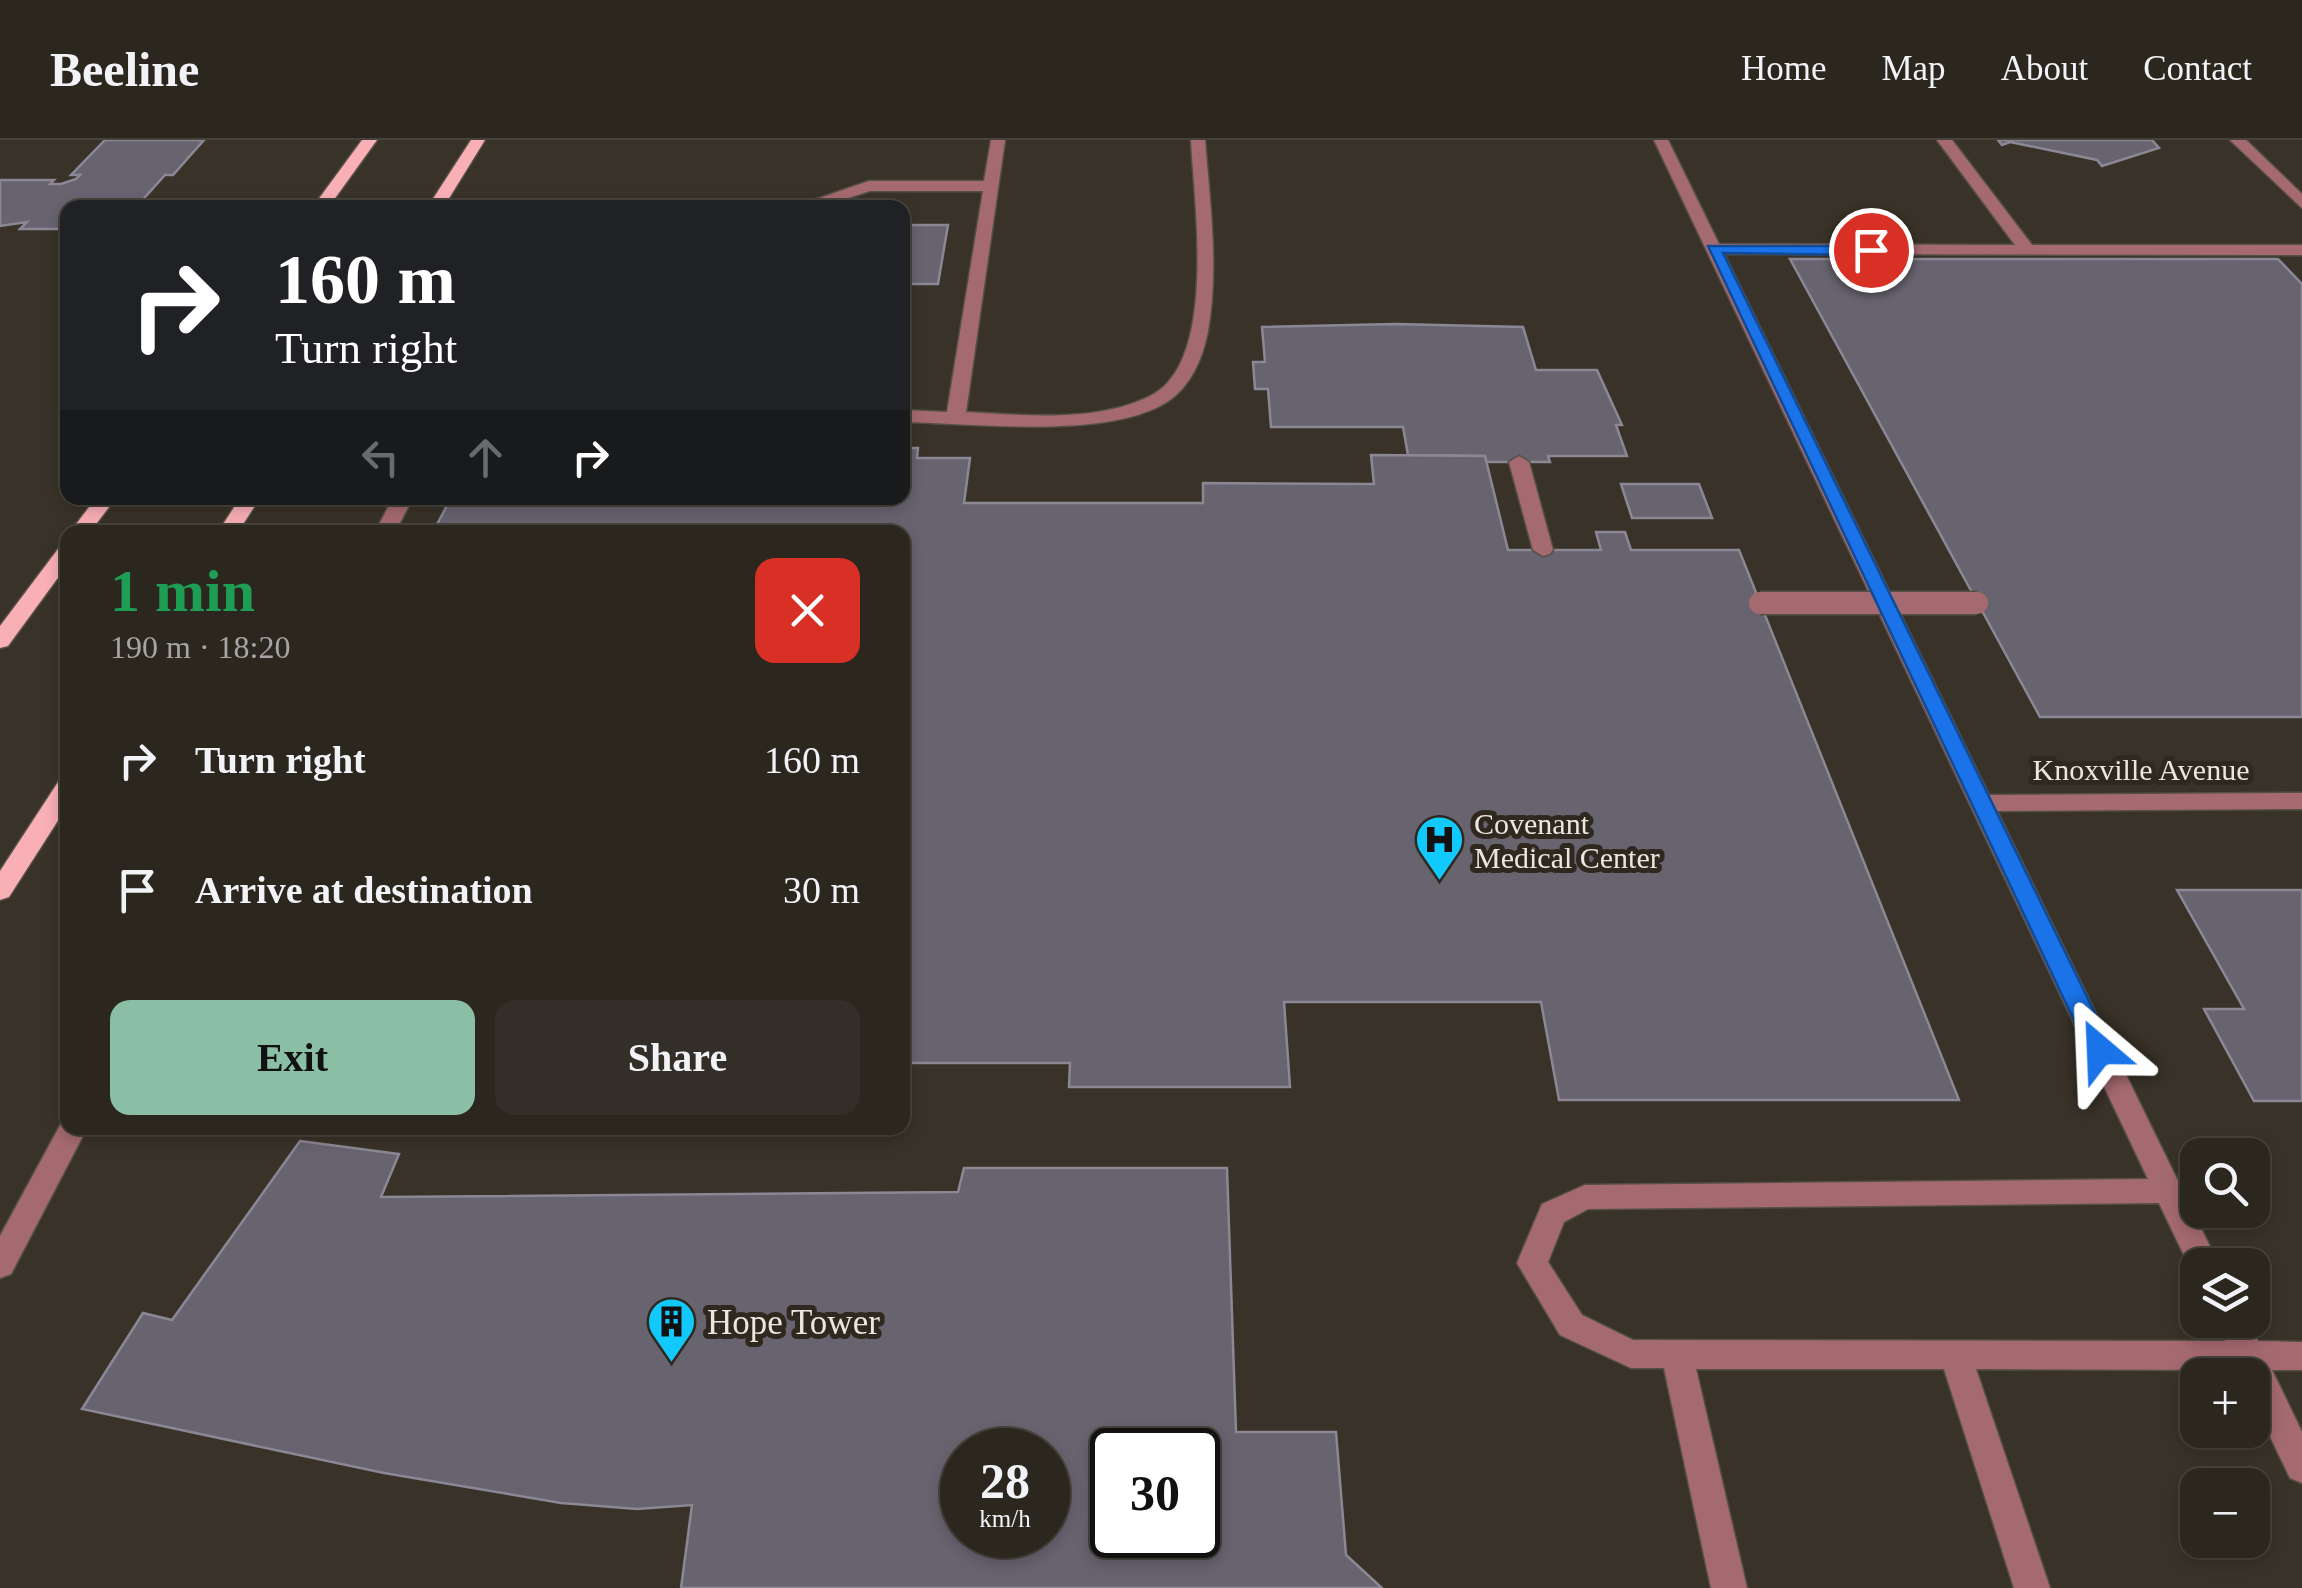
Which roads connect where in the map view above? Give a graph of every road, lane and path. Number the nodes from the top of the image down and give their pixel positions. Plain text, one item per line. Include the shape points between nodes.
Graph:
1 (370, 140) edge
2 (478, 140) edge
3 (998, 140) edge
4 (1198, 140) edge
5 (1661, 140) edge
6 (1944, 140) edge
7 (2238, 140) edge
8 (990, 186) junction
9 (326, 200) edge
10 (440, 200) edge
11 (825, 200) edge
12 (2302, 203) edge
13 (1713, 249) junction
14 (2302, 250) edge
15 (2029, 252) junction
16 (910, 416) edge
17 (956, 416) junction
18 (1519, 462) dead end
19 (101, 505) edge
20 (85, 525) edge
21 (1542, 550) dead end
22 (60, 561) edge
23 (1760, 603) dead end
24 (1977, 603) dead end
25 (0, 641) edge
26 (60, 797) edge
27 (2302, 801) edge
28 (1981, 803) junction
29 (0, 891) edge
30 (69, 1135) edge
31 (2168, 1191) junction
32 (2196, 1248) edge
33 (0, 1265) edge
34 (2240, 1338) edge
35 (1677, 1354) junction
36 (1955, 1355) junction
37 (2248, 1356) junction
38 (2302, 1356) edge
39 (2302, 1467) edge
40 (1729, 1588) edge
41 (2032, 1588) edge

1 - 9 main road
2 - 10 main road
3 - 8 street
4 - 17 street via 1202,294 1194,352 1175,386 1123,413
5 - 13 street
6 - 15 street
7 - 12 street
8 - 11 street via 868,186
8 - 17 street
13 - 15 street
13 - 28 street
14 - 15 street
16 - 17 street
18 - 21 street
19 - 20 main road
22 - 25 main road
23 - 24 street, bridge
26 - 29 main road
27 - 28 street, Knoxville Avenue
28 - 31 street
30 - 33 street
31 - 32 street
31 - 35 street via 1585,1197 1553,1213 1532,1263 1572,1325 1631,1354
34 - 37 street
35 - 36 street
35 - 40 street
36 - 37 street
36 - 41 street
37 - 38 street
37 - 39 street

